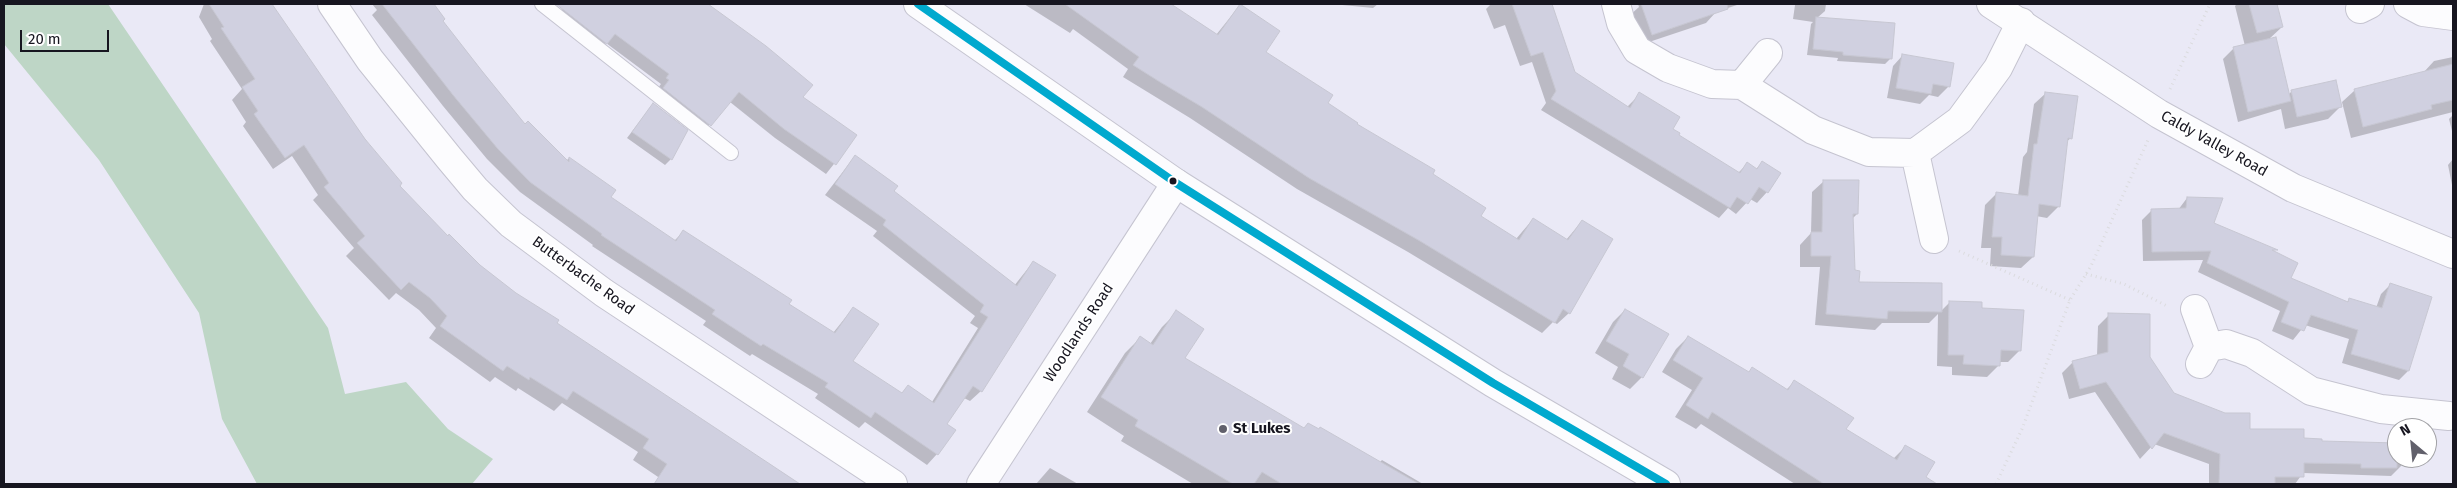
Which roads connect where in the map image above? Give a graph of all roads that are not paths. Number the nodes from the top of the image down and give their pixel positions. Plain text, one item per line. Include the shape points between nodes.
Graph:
1 (332, 4) edge
2 (542, 4) edge
3 (918, 4) edge
4 (1616, 4) edge
5 (1990, 4) edge
6 (2408, 4) edge
7 (2453, 16) edge
8 (2021, 22) junction
9 (1768, 52) dead end
10 (1742, 85) junction
11 (731, 153) dead end
12 (1915, 153) junction
13 (1176, 183) junction
14 (1934, 239) road end
15 (2453, 254) edge
16 (2202, 337) road end
17 (2452, 413) edge
18 (893, 484) edge
19 (982, 484) edge
20 (1666, 484) edge

1 - 18 street, Butterbache Road via 370,60 449,158 511,224 604,293
2 - 11 lane
3 - 13 street
4 - 10 street via 1621,22 1636,50 1668,68 1712,84
5 - 8 street, Caldy Valley Road
6 - 7 street via 2423,12
8 - 12 street via 1998,68 1960,120
8 - 15 street, Caldy Valley Road via 2159,114 2293,188
9 - 10 street
10 - 12 street via 1813,130 1869,152
12 - 14 street
13 - 19 street, Woodlands Road
13 - 20 street via 1493,382
16 - 17 street via 2252,353 2312,391 2381,409

